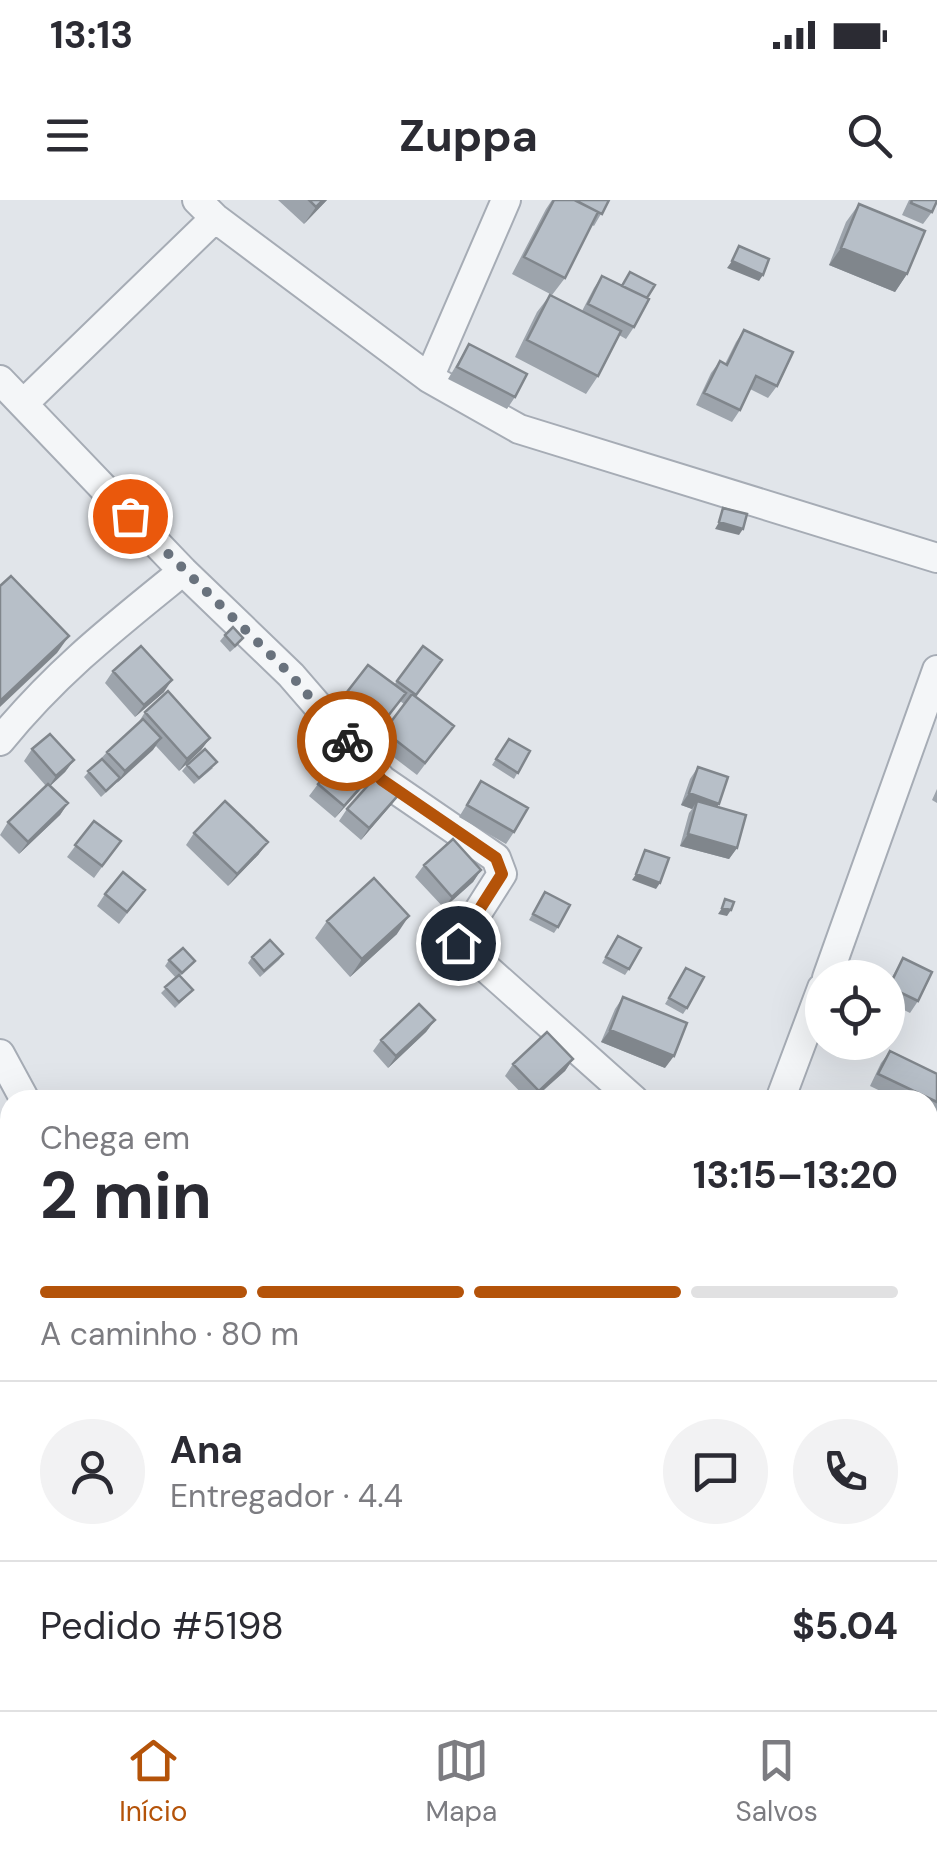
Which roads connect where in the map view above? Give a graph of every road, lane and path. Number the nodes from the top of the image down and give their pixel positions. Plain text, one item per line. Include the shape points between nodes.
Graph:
1 (506, 200) edge
2 (206, 209) edge
3 (429, 378) junction
4 (0, 380) edge
5 (23, 404) junction
6 (937, 558) edge
7 (183, 571) junction
8 (937, 670) edge
9 (0, 741) edge
10 (832, 960) edge
11 (805, 1033) edge
12 (0, 1054) edge
13 (20, 1090) edge
14 (623, 1090) edge
15 (784, 1090) edge

1 - 3 street
2 - 3 street
2 - 5 street
3 - 6 street via 519,429
4 - 5 street
5 - 7 street
7 - 9 street via 89,646
7 - 14 street via 291,675 382,780 496,858 502,874 458,943
8 - 10 street
11 - 15 street
12 - 13 street

